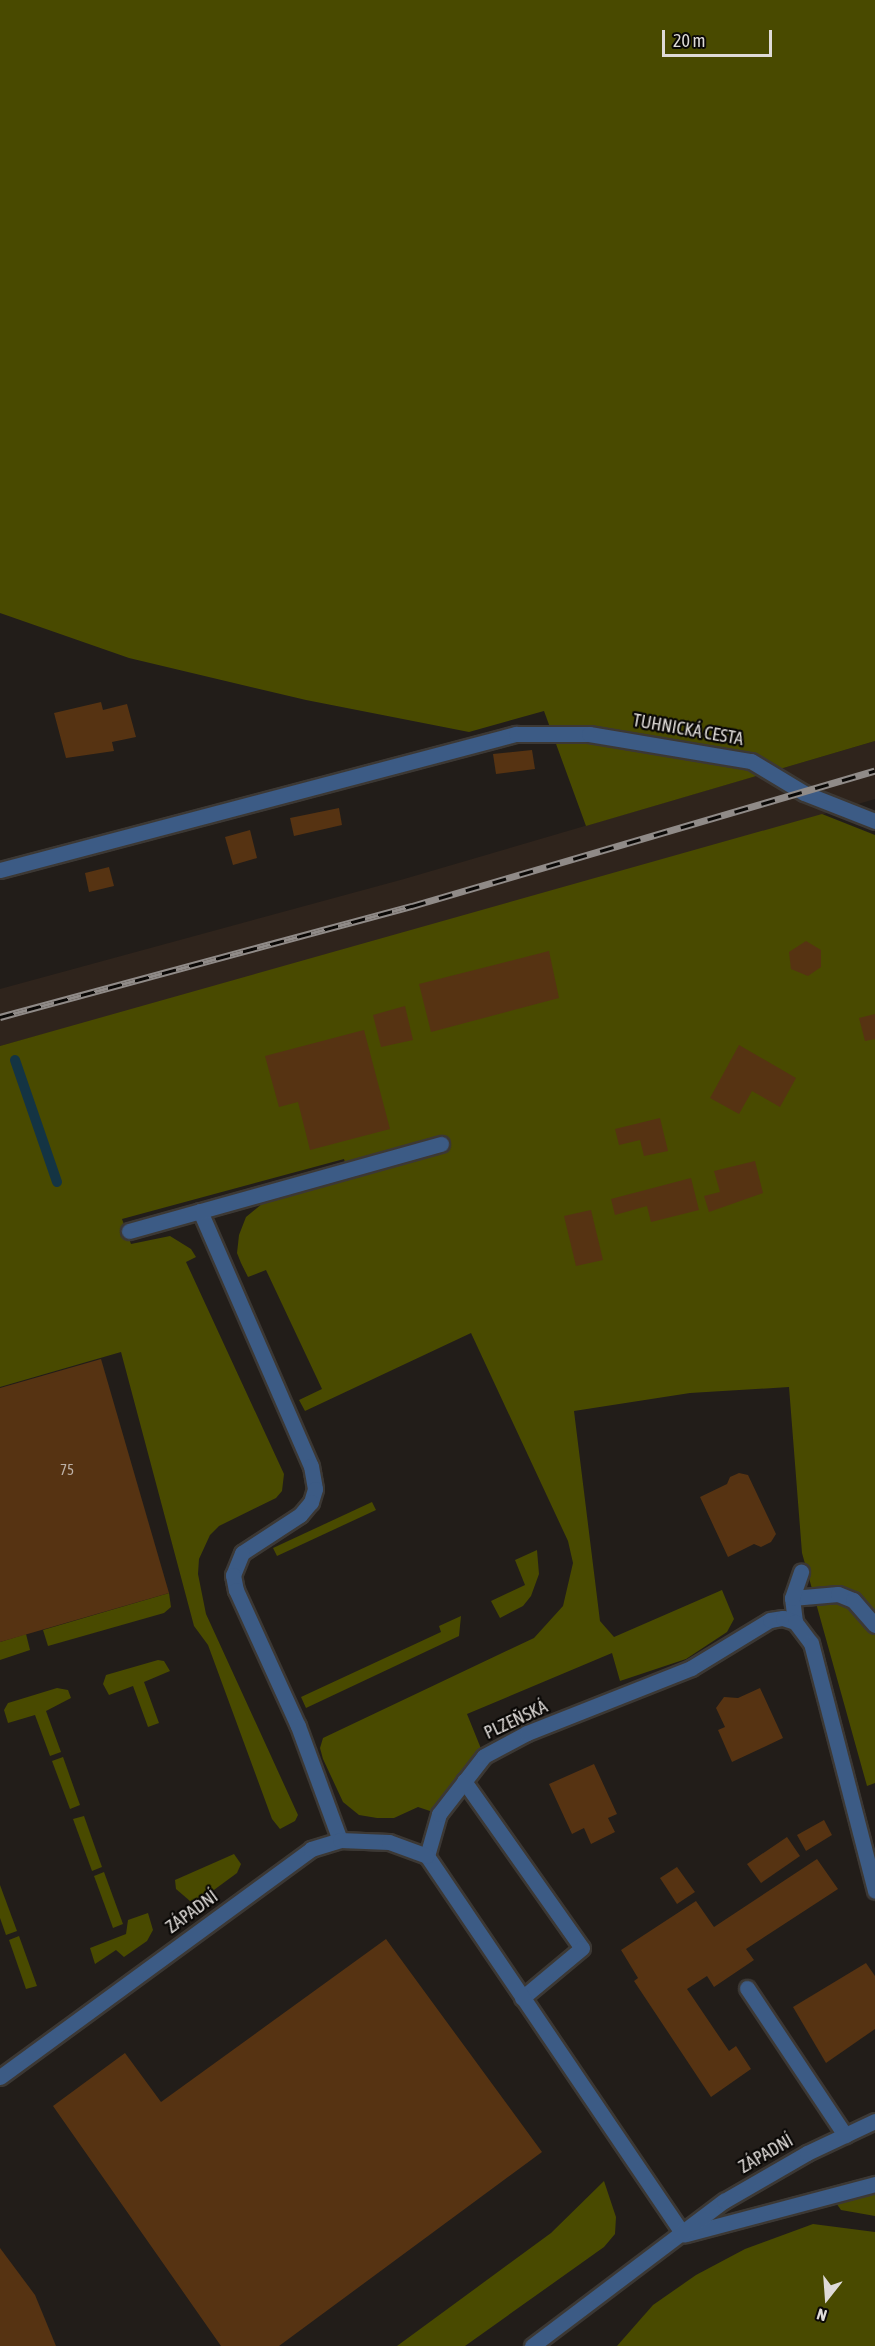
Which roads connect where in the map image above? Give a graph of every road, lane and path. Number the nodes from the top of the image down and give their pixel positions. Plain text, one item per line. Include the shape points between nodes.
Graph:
1 (875, 821) edge
2 (0, 870) edge
3 (441, 1144) dead end
4 (200, 1211) junction
5 (129, 1231) dead end
6 (801, 1572) dead end
7 (792, 1598) junction
8 (795, 1622) junction
9 (875, 1625) edge
10 (464, 1781) junction
11 (340, 1840) junction
12 (427, 1856) junction
13 (875, 1891) edge
14 (747, 1988) dead end
15 (522, 1998) junction
16 (0, 2077) edge
17 (875, 2121) edge
18 (845, 2135) junction
19 (875, 2184) edge
20 (683, 2235) junction
21 (532, 2346) edge

1 - 2 street, TUHNICKÁ CESTA via 804,793 751,761 590,734 516,734
3 - 4 street
4 - 5 street
4 - 11 street via 310,1466 315,1490 311,1502 300,1515 242,1553 233,1575 298,1726
6 - 7 street
7 - 8 street
7 - 9 street via 838,1594 853,1600
8 - 10 street, PLZEŇSKÁ via 770,1620 691,1668 527,1733 484,1756
8 - 13 street via 811,1643
10 - 12 street, PLZEŇSKÁ via 439,1814
10 - 15 street via 582,1948
11 - 12 street, ZÁPADNÍ via 389,1842
11 - 16 street, ZÁPADNÍ via 310,1849 269,1877
12 - 15 street
14 - 18 street
15 - 20 street
17 - 18 street, ZÁPADNÍ
18 - 20 street, ZÁPADNÍ via 724,2201
19 - 20 street, ZÁPADNÍ
20 - 21 street, ZÁPADNÍ

